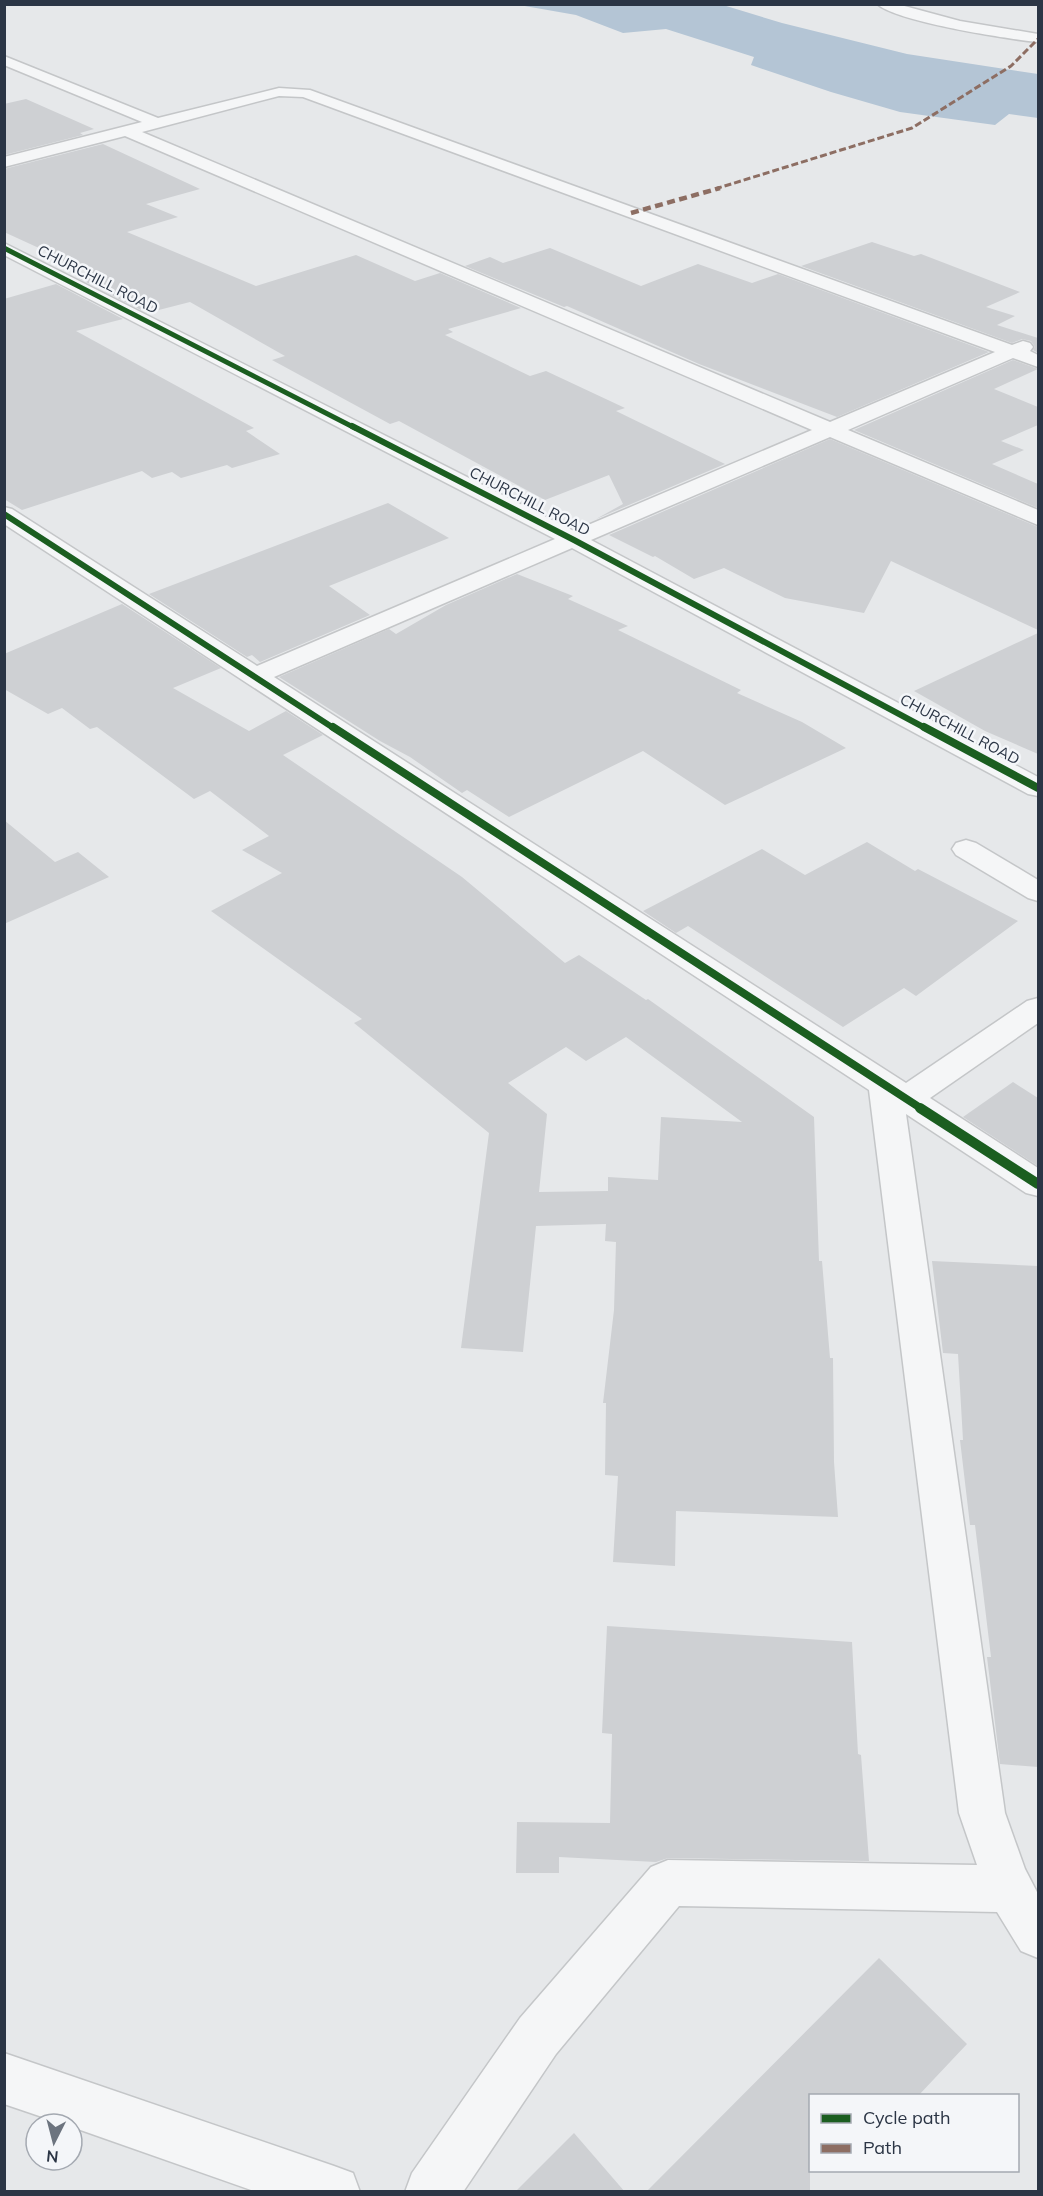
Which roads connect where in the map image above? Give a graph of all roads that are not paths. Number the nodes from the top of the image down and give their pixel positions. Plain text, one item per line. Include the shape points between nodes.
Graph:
1 (883, 4) edge
2 (1038, 38) edge
3 (4, 60) edge
4 (157, 123) junction
5 (126, 130) junction
6 (4, 162) edge
7 (4, 248) edge
8 (1038, 340) edge
9 (1012, 351) junction
10 (1038, 361) edge
11 (832, 430) junction
12 (4, 514) edge
13 (1038, 518) edge
14 (574, 540) junction
15 (255, 676) junction
16 (1038, 788) edge
17 (966, 849) dead end
18 (1038, 892) edge
19 (1038, 1008) edge
20 (896, 1092) junction
21 (1038, 1184) edge
22 (1011, 1889) junction
23 (1038, 1934) edge
24 (4, 2078) edge
25 (334, 2192) edge
26 (431, 2192) edge

1 - 2 street via 964,28
3 - 4 street
4 - 5 street
4 - 9 street via 279,92 305,93
5 - 6 street
5 - 11 street
7 - 14 street, CHURCHILL ROAD
8 - 9 street
9 - 10 street
9 - 11 street
11 - 13 street
11 - 14 street
12 - 15 street
14 - 15 street
14 - 16 street, CHURCHILL ROAD
15 - 20 street
17 - 18 street
19 - 20 street
20 - 21 street
20 - 22 street via 982,1813
22 - 23 street
22 - 26 street via 668,1883 538,2036
24 - 25 street

